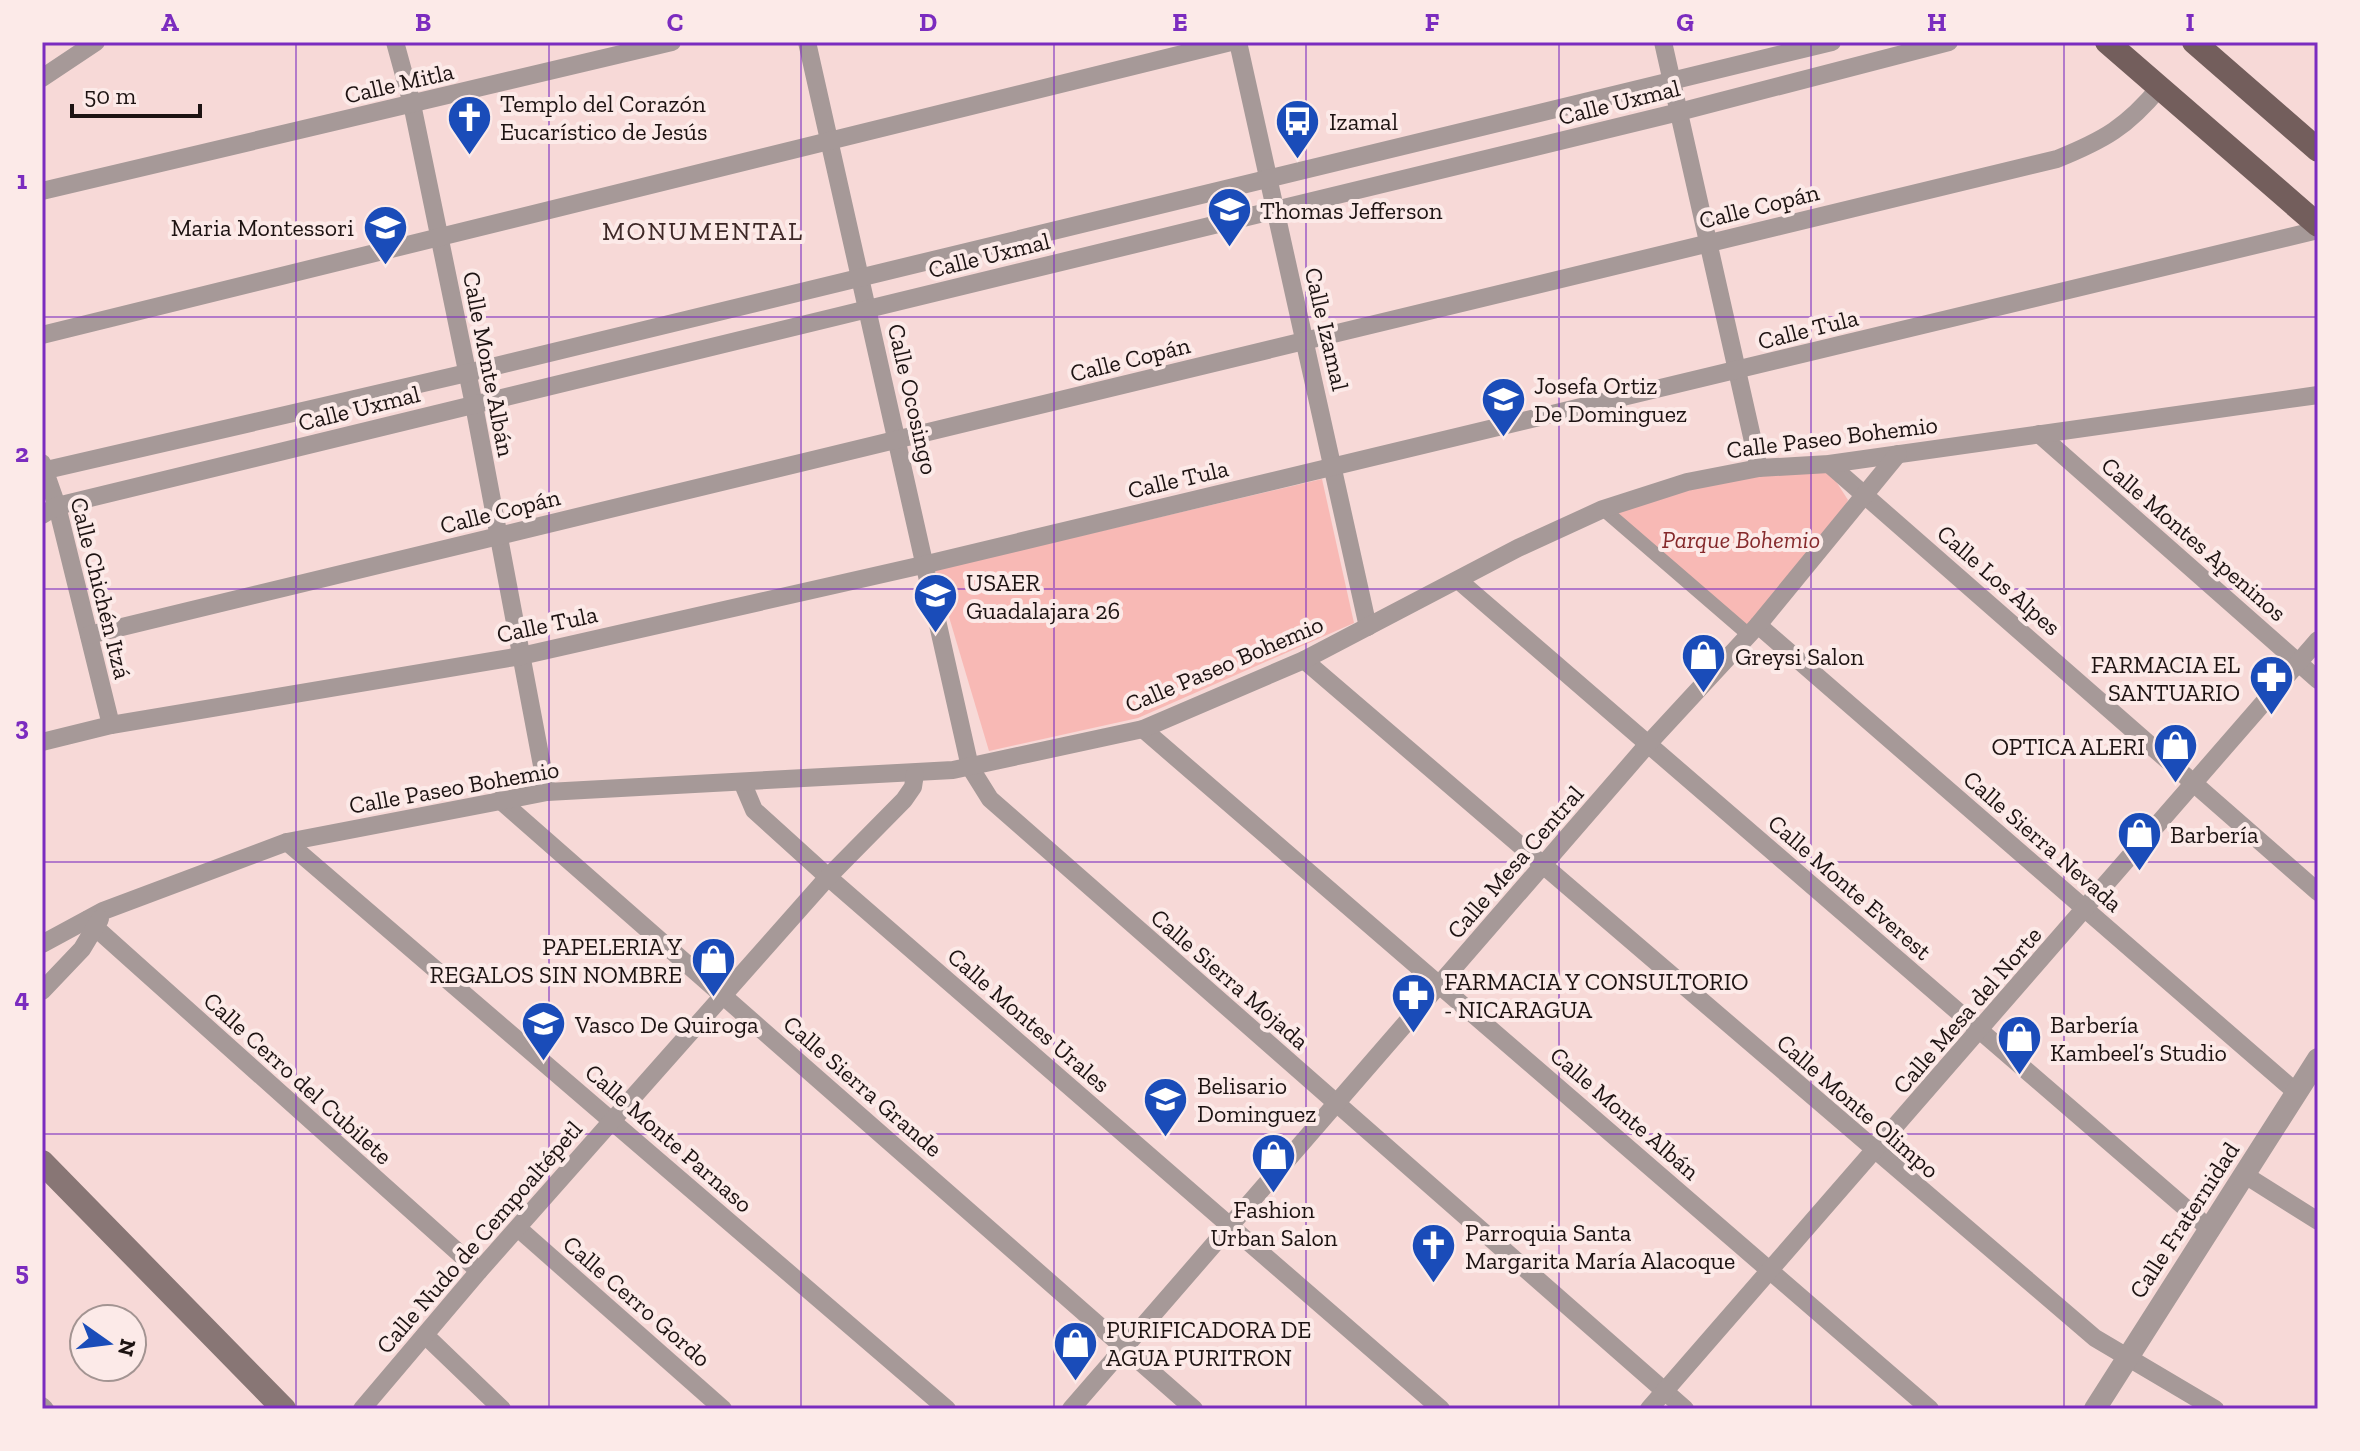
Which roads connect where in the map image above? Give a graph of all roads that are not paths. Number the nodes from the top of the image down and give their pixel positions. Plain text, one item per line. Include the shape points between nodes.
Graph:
1 (96, 42) edge
2 (395, 42) edge
3 (672, 42) edge
4 (807, 42) edge
5 (1231, 42) edge
6 (1238, 42) edge
7 (1663, 42) edge
8 (1832, 42) edge
9 (1949, 42) edge
10 (2107, 42) edge
11 (2194, 42) edge
12 (42, 78) edge
13 (1672, 80) junction
14 (2160, 87) junction
15 (412, 104) junction
16 (1679, 112) junction
17 (830, 141) junction
18 (2318, 150) edge
19 (1269, 177) junction
20 (42, 191) edge
21 (1276, 210) junction
22 (2318, 228) edge
23 (439, 237) junction
24 (1708, 243) junction
25 (861, 277) junction
26 (868, 309) junction
27 (42, 335) edge
28 (1305, 341) junction
29 (1736, 371) junction
30 (467, 373) junction
31 (2318, 395) edge
32 (474, 405) junction
33 (2039, 434) junction
34 (898, 439) junction
35 (1898, 454) junction
36 (1829, 464) junction
37 (1333, 467) junction
38 (43, 468) edge
39 (1759, 468) junction
40 (1864, 494) junction
41 (1603, 509) junction
42 (49, 510) edge
43 (499, 536) junction
44 (927, 564) junction
45 (1458, 580) junction
46 (1368, 627) junction
47 (1753, 630) junction
48 (89, 635) junction
49 (2318, 640) edge
50 (521, 656) junction
51 (1304, 660) junction
52 (2298, 663) junction
53 (2318, 680) edge
54 (111, 725) junction
55 (1143, 729) junction
56 (42, 742) edge
57 (1648, 744) junction
58 (970, 767) junction
59 (915, 774) junction
60 (2193, 782) junction
61 (743, 784) junction
62 (547, 792) junction
63 (500, 800) junction
64 (287, 842) junction
65 (1543, 866) junction
66 (828, 877) junction
67 (2318, 892) edge
68 (2086, 910) junction
69 (95, 920) junction
70 (42, 944) edge
71 (1440, 986) junction
72 (42, 991) edge
73 (725, 996) junction
74 (1980, 1031) junction
75 (2318, 1059) edge
76 (2297, 1093) junction
77 (1336, 1105) junction
78 (612, 1121) junction
79 (1874, 1152) junction
80 (42, 1162) edge
81 (2245, 1175) junction
82 (2318, 1221) edge
83 (1230, 1226) junction
84 (519, 1229) junction
85 (2211, 1230) junction
86 (479, 1271) junction
87 (1771, 1271) junction
88 (425, 1335) junction
89 (1124, 1348) junction
90 (2127, 1356) junction
91 (1665, 1392) junction
92 (284, 1409) edge
93 (362, 1409) edge
94 (502, 1409) edge
95 (723, 1409) edge
96 (947, 1409) edge
97 (1071, 1409) edge
98 (1194, 1409) edge
99 (1441, 1409) edge
100 (1649, 1409) edge
101 (1685, 1409) edge
102 (1930, 1409) edge
103 (2095, 1409) edge
104 (2215, 1409) edge

1 - 12 street
2 - 15 street, Calle Monte Albán
3 - 15 street, Calle Mitla
4 - 17 street, Calle Ocosingo
5 - 17 street
6 - 19 street, Calle Izamal
7 - 13 street
8 - 13 street, Calle Uxmal
9 - 16 street, Calle Uxmal
10 - 14 main road
11 - 18 main road
13 - 16 street
13 - 19 street, Calle Uxmal
14 - 22 main road
14 - 24 street, Calle Copán via 2124,127 2057,159
15 - 20 street, Calle Mitla
15 - 23 street, Calle Monte Albán
16 - 21 street, Calle Uxmal
16 - 24 street
17 - 23 street
17 - 25 street, Calle Ocosingo
19 - 21 street, Calle Izamal
19 - 25 street, Calle Uxmal
21 - 26 street, Calle Uxmal
21 - 28 street, Calle Izamal
22 - 29 street, Calle Tula
23 - 27 street
23 - 30 street, Calle Monte Albán
24 - 28 street, Calle Copán
24 - 29 street
25 - 26 street, Calle Ocosingo
25 - 30 street, Calle Uxmal
26 - 32 street, Calle Uxmal
26 - 34 street, Calle Ocosingo
28 - 34 street, Calle Copán
28 - 37 street, Calle Izamal
29 - 37 street, Calle Tula
29 - 39 street
30 - 32 street, Calle Monte Albán
30 - 38 street, Calle Uxmal
31 - 33 street, Calle Paseo Bohemio
32 - 42 street, Calle Uxmal
32 - 43 street, Calle Monte Albán
33 - 35 street, Calle Paseo Bohemio
33 - 52 street, Calle Montes Apeninos
34 - 43 street, Calle Copán
34 - 44 street, Calle Ocosingo
35 - 36 street, Calle Paseo Bohemio
35 - 40 street, Calle Mesa Central
36 - 39 street, Calle Paseo Bohemio
36 - 40 street, Calle Los Alpes
37 - 44 street, Calle Tula
37 - 46 street, Calle Izamal
38 - 42 street, Calle Chichén Itzá
39 - 41 street, Calle Paseo Bohemio via 1687,482
40 - 47 street, Calle Mesa Central
40 - 60 street, Calle Los Alpes
41 - 45 street, Calle Paseo Bohemio
41 - 47 street, Calle Sierra Nevada
42 - 48 street, Calle Chichén Itzá
43 - 48 street, Calle Copán
43 - 50 street, Calle Monte Albán
44 - 50 street, Calle Tula
44 - 58 street, Calle Ocosingo
45 - 46 street, Calle Paseo Bohemio
45 - 57 street, Calle Monte Everest
46 - 51 street, Calle Paseo Bohemio
47 - 57 street, Calle Mesa Central
47 - 68 street, Calle Sierra Nevada
48 - 54 street, Calle Chichén Itzá
49 - 52 street, Calle Mesa del Norte
50 - 54 street, Calle Tula
50 - 62 street, Calle Monte Albán
51 - 55 street, Calle Paseo Bohemio
51 - 65 street, Calle Monte Olimpo
52 - 53 street, Calle Montes Apeninos
52 - 60 street, Calle Mesa del Norte
54 - 56 street, Calle Tula
55 - 58 street, Calle Paseo Bohemio
55 - 71 street, Calle Monte Albán
57 - 65 street, Calle Mesa Central
57 - 74 street, Calle Monte Everest
58 - 59 street, Calle Paseo Bohemio
58 - 77 street, Calle Sierra Mojada via 990,799
59 - 61 street, Calle Paseo Bohemio
59 - 66 street, Calle Nudo de Cempoaltépetl via 904,800
60 - 67 street, Calle Los Alpes
60 - 68 street, Calle Mesa del Norte
61 - 62 street, Calle Paseo Bohemio
61 - 66 street, Calle Montes Urales via 754,810
62 - 63 street, Calle Paseo Bohemio
63 - 64 street, Calle Paseo Bohemio
63 - 73 street, Calle Sierra Grande
64 - 69 street, Calle Paseo Bohemio
64 - 78 street, Calle Monte Parnaso
65 - 71 street, Calle Mesa Central
65 - 79 street, Calle Monte Olimpo
66 - 73 street, Calle Nudo de Cempoaltépetl
66 - 83 street, Calle Montes Urales
68 - 74 street, Calle Mesa del Norte
68 - 76 street, Calle Sierra Nevada
69 - 70 street, Calle Paseo Bohemio
69 - 72 street
69 - 86 street, Calle Cerro del Cubilete
71 - 77 street, Calle Mesa Central
71 - 87 street, Calle Monte Albán
73 - 78 street, Calle Nudo de Cempoaltépetl
73 - 89 street, Calle Sierra Grande
74 - 79 street, Calle Mesa del Norte
74 - 85 street, Calle Monte Everest
75 - 76 street, Calle Fraternidad
76 - 81 street, Calle Fraternidad
77 - 83 street, Calle Mesa Central
77 - 91 street, Calle Sierra Mojada
78 - 84 street, Calle Nudo de Cempoaltépetl
78 - 96 street, Calle Monte Parnaso
79 - 87 street, Calle Mesa del Norte
79 - 90 street, Calle Monte Olimpo via 2095,1338
80 - 92 main road
81 - 82 street
81 - 85 street, Calle Fraternidad
83 - 89 street, Calle Mesa Central
83 - 99 street, Calle Montes Urales
84 - 86 street, Calle Nudo de Cempoaltépetl
84 - 95 street, Calle Cerro Gordo
85 - 90 street, Calle Fraternidad
86 - 88 street, Calle Nudo de Cempoaltépetl
87 - 91 street, Calle Mesa del Norte
87 - 102 street, Calle Monte Albán
88 - 93 street, Calle Nudo de Cempoaltépetl
88 - 94 street
89 - 97 street, Calle Mesa Central
89 - 98 street, Calle Sierra Grande
90 - 103 street, Calle Fraternidad
90 - 104 street, Calle Monte Olimpo
91 - 100 street, Calle Mesa del Norte
91 - 101 street, Calle Sierra Mojada

